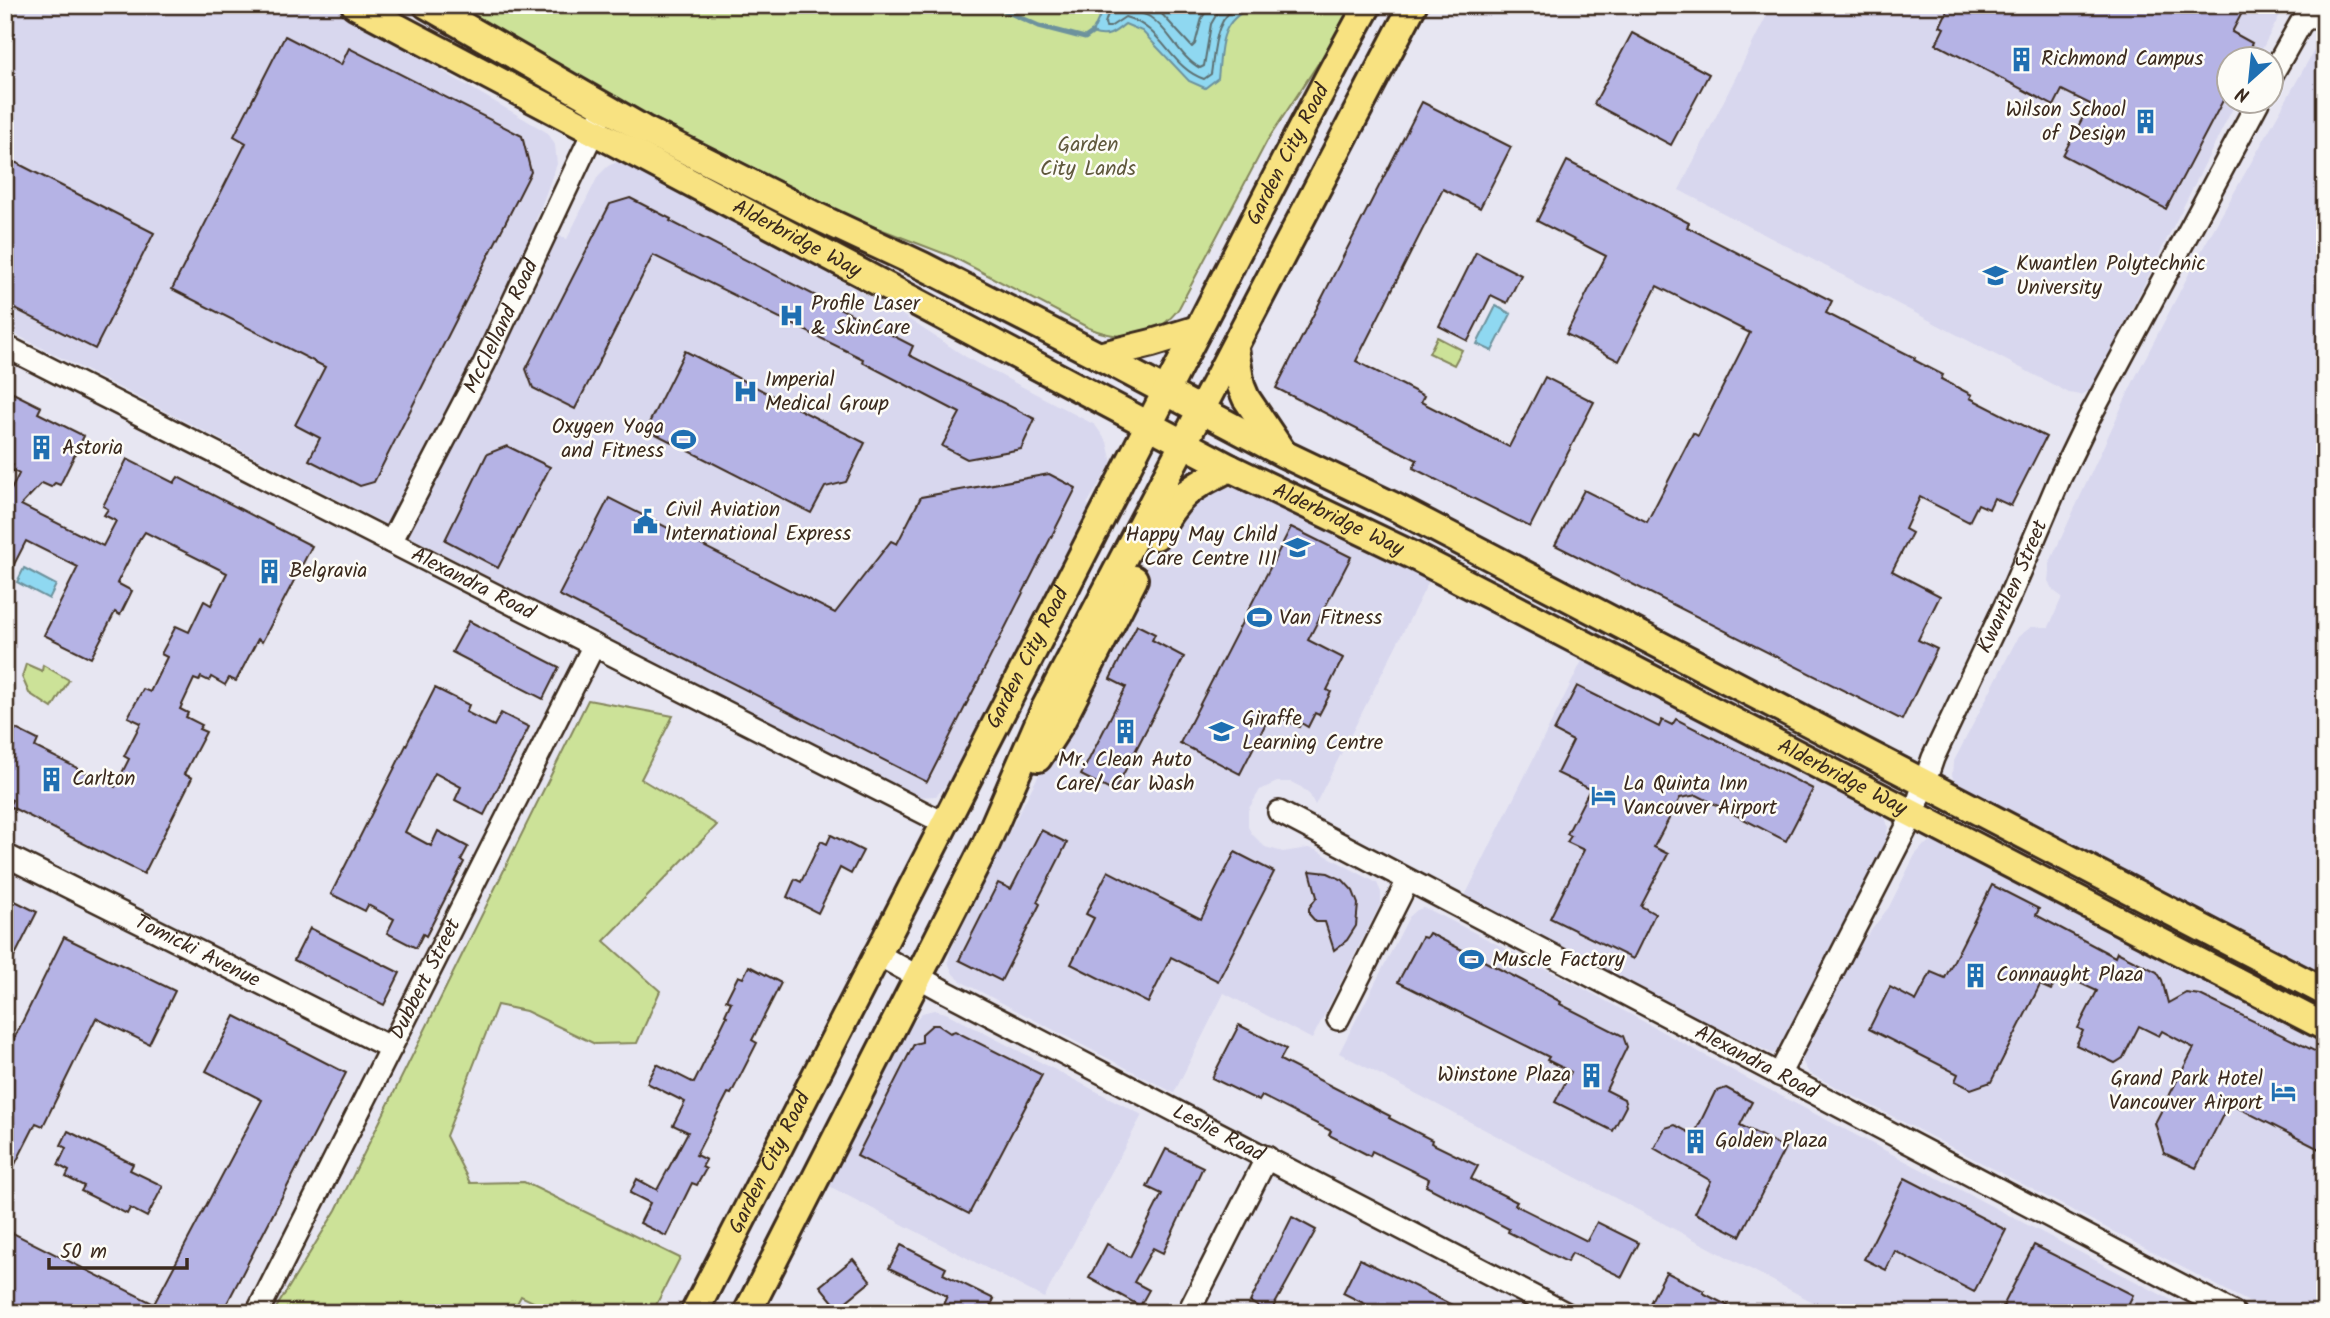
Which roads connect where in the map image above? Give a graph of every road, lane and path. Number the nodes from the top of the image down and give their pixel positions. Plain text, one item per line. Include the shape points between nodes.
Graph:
1 (355, 5) edge
2 (428, 5) edge
3 (1368, 5) edge
4 (1413, 5) edge
5 (2321, 5) edge
6 (2299, 14) edge
7 (2284, 47) edge
8 (604, 108) junction
9 (2251, 116) edge
10 (593, 132) junction
11 (1198, 329) junction
12 (5, 346) edge
13 (1235, 349) junction
14 (1099, 356) junction
15 (1166, 391) junction
16 (1202, 411) junction
17 (1148, 425) junction
18 (1184, 444) junction
19 (1284, 454) junction
20 (1230, 468) junction
21 (391, 542) junction
22 (594, 645) junction
23 (1925, 781) junction
24 (1004, 806) junction
25 (1279, 812) dead end
26 (1914, 813) junction
27 (943, 822) junction
28 (5, 855) edge
29 (1408, 880) junction
30 (876, 953) junction
31 (919, 976) junction
32 (2325, 992) edge
33 (1338, 1019) dead end
34 (2325, 1027) edge
35 (391, 1048) junction
36 (1779, 1075) junction
37 (1267, 1157) junction
38 (257, 1313) edge
39 (694, 1313) edge
40 (747, 1313) edge
41 (1188, 1313) edge
42 (1565, 1313) edge
43 (2234, 1313) edge

1 - 10 main road, Alderbridge Way
2 - 8 main road, Alderbridge Way
3 - 11 main road, Garden City Road
4 - 13 main road, Garden City Road
5 - 6 street via 2318,11
6 - 7 street
8 - 10 street, McClelland Road
8 - 14 main road, Alderbridge Way
9 - 23 street, Kwantlen Street via 2088,420
10 - 17 main road, Alderbridge Way
10 - 21 street, McClelland Road via 484,364
11 - 14 main road
11 - 15 main road, Garden City Road
12 - 21 street, Alexandra Road
13 - 16 main road, Garden City Road
13 - 19 main road via 1246,398
14 - 15 main road, Alderbridge Way
15 - 16 main road, Alderbridge Way
15 - 17 main road, Garden City Road
16 - 18 main road, Garden City Road
16 - 19 main road, Alderbridge Way
17 - 18 main road, Alderbridge Way
17 - 27 main road, Garden City Road
18 - 20 main road, Alderbridge Way
18 - 24 main road, Garden City Road via 1045,708
19 - 23 main road, Alderbridge Way
20 - 24 main road via 1175,502 1060,724
20 - 26 main road, Alderbridge Way via 1412,555
21 - 22 street, Alexandra Road
22 - 27 street, Alexandra Road
22 - 35 street, Dubbert Street
23 - 26 street, Kwantlen Street
23 - 32 main road, Alderbridge Way
24 - 31 main road, Garden City Road
25 - 29 street, Alexandra Road
26 - 34 main road, Alderbridge Way
26 - 36 street, Kwantlen Street
27 - 30 main road, Garden City Road
28 - 35 street, Tomicki Avenue
29 - 33 street
29 - 36 street, Alexandra Road
30 - 31 street, Leslie Road
30 - 39 main road, Garden City Road
31 - 37 street, Leslie Road
31 - 40 main road, Garden City Road
35 - 38 street, Dubbert Street
36 - 43 street, Alexandra Road
37 - 41 street
37 - 42 street, Leslie Road

